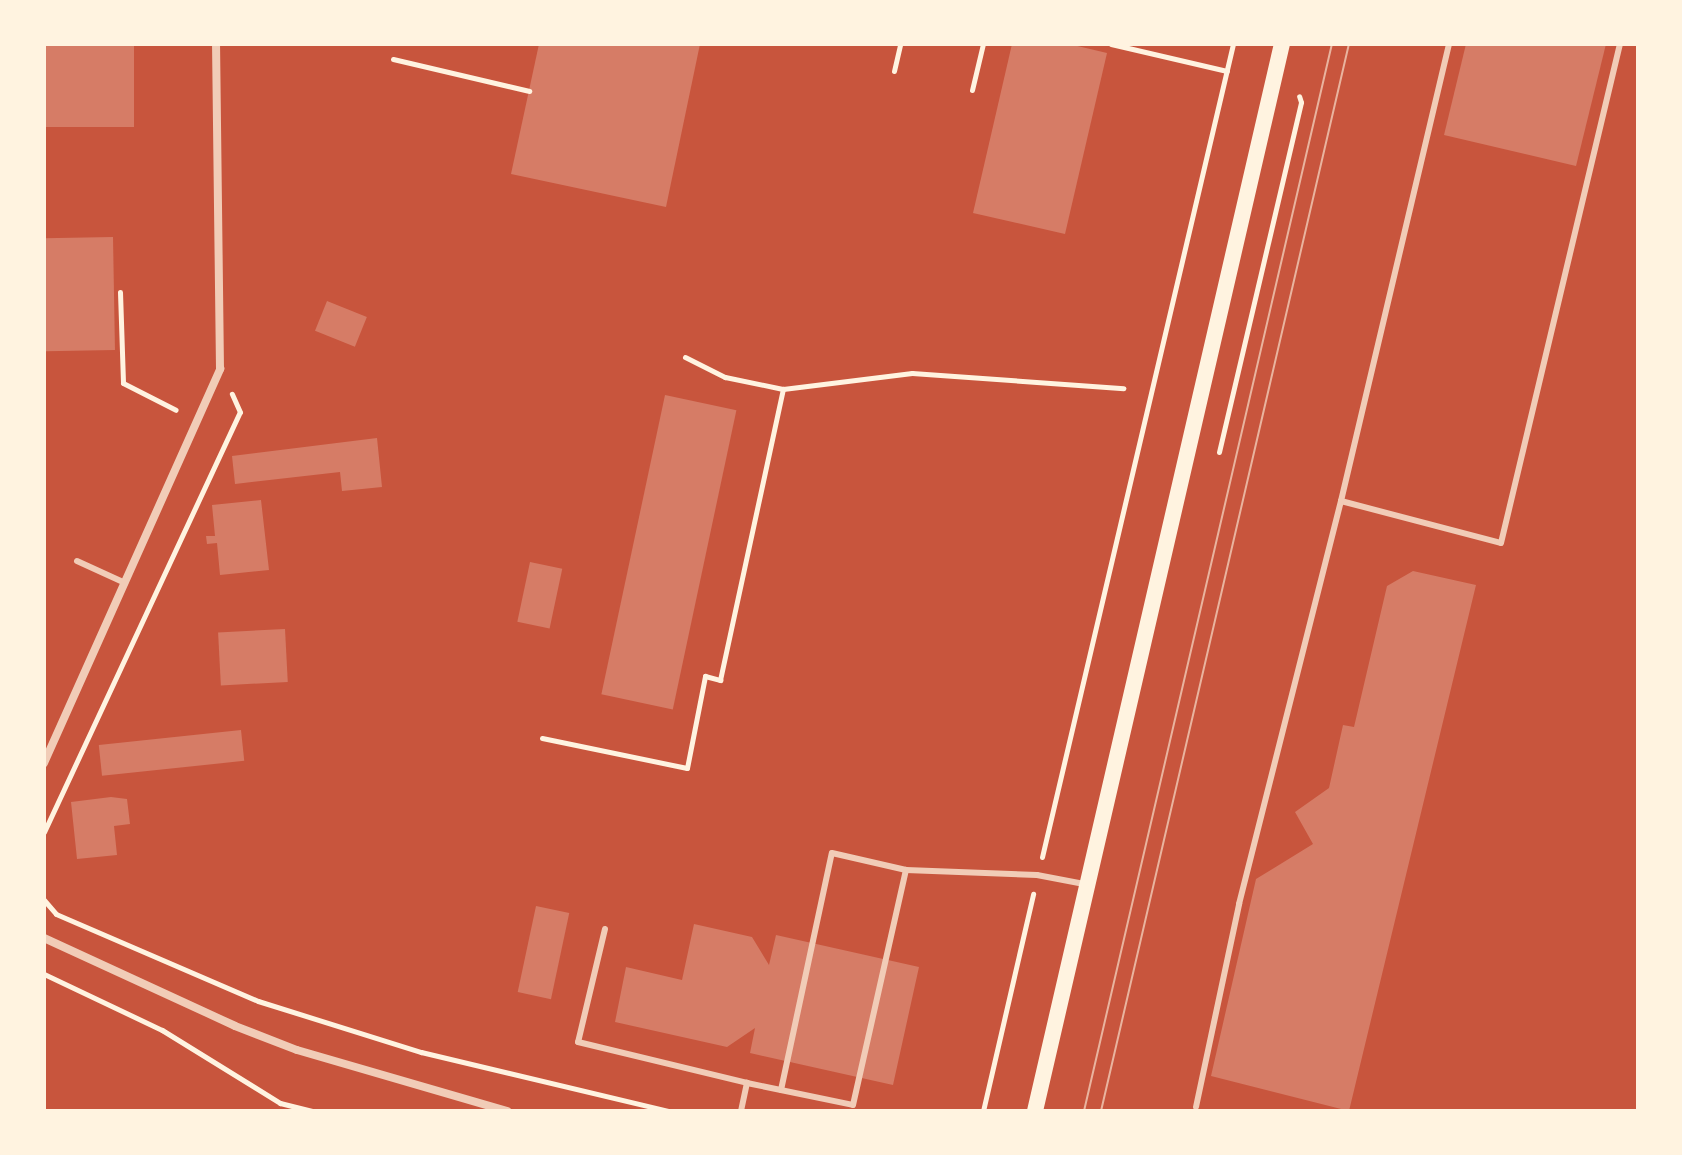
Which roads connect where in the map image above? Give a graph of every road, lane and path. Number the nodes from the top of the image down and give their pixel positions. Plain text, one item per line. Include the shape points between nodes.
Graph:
1 (216, 44) edge
2 (900, 44) edge
3 (983, 44) edge
4 (1111, 44) edge
5 (1233, 44) edge
6 (1282, 44) edge
7 (1449, 44) edge
8 (1620, 44) edge
9 (393, 59) dead end
10 (894, 71) dead end
11 (1227, 71) junction
12 (972, 90) dead end
13 (529, 91) dead end
14 (120, 292) dead end
15 (685, 357) dead end
16 (220, 369) junction
17 (1123, 388) dead end
18 (783, 389) junction
19 (176, 410) dead end
20 (1341, 501) junction
21 (77, 561) dead end
22 (125, 583) junction
23 (542, 738) dead end
24 (44, 763) edge
25 (44, 832) edge
26 (906, 870) junction
27 (1037, 875) junction
28 (1088, 884) junction
29 (44, 900) edge
30 (605, 929) dead end
31 (44, 938) edge
32 (44, 974) edge
33 (747, 1083) junction
34 (781, 1090) junction
35 (1196, 1107) dead end
36 (481, 1108) edge
37 (312, 1111) edge
38 (507, 1111) edge
39 (669, 1111) edge
40 (741, 1111) edge
41 (983, 1111) edge
42 (1035, 1111) edge

1 - 16 street
2 - 10 path
3 - 12 path
4 - 11 path
5 - 11 path
6 - 28 main road
7 - 20 lane
8 - 20 lane via 1501,543
9 - 13 path
11 - 27 path
14 - 19 path via 123,383
15 - 18 path via 725,377
16 - 22 street
16 - 25 path via 240,412
17 - 18 path via 912,373
18 - 23 path via 720,680 705,676 687,768
20 - 35 lane via 1239,904
21 - 22 lane
22 - 24 street
26 - 27 lane
26 - 34 lane via 853,1105
26 - 34 lane via 832,853
27 - 28 lane
27 - 41 path
28 - 42 main road
29 - 39 path via 56,914 258,1001 421,1052
30 - 33 lane via 578,1042
31 - 36 street via 235,1026
32 - 37 path via 162,1030 280,1103
33 - 34 lane
33 - 40 lane
36 - 38 street

